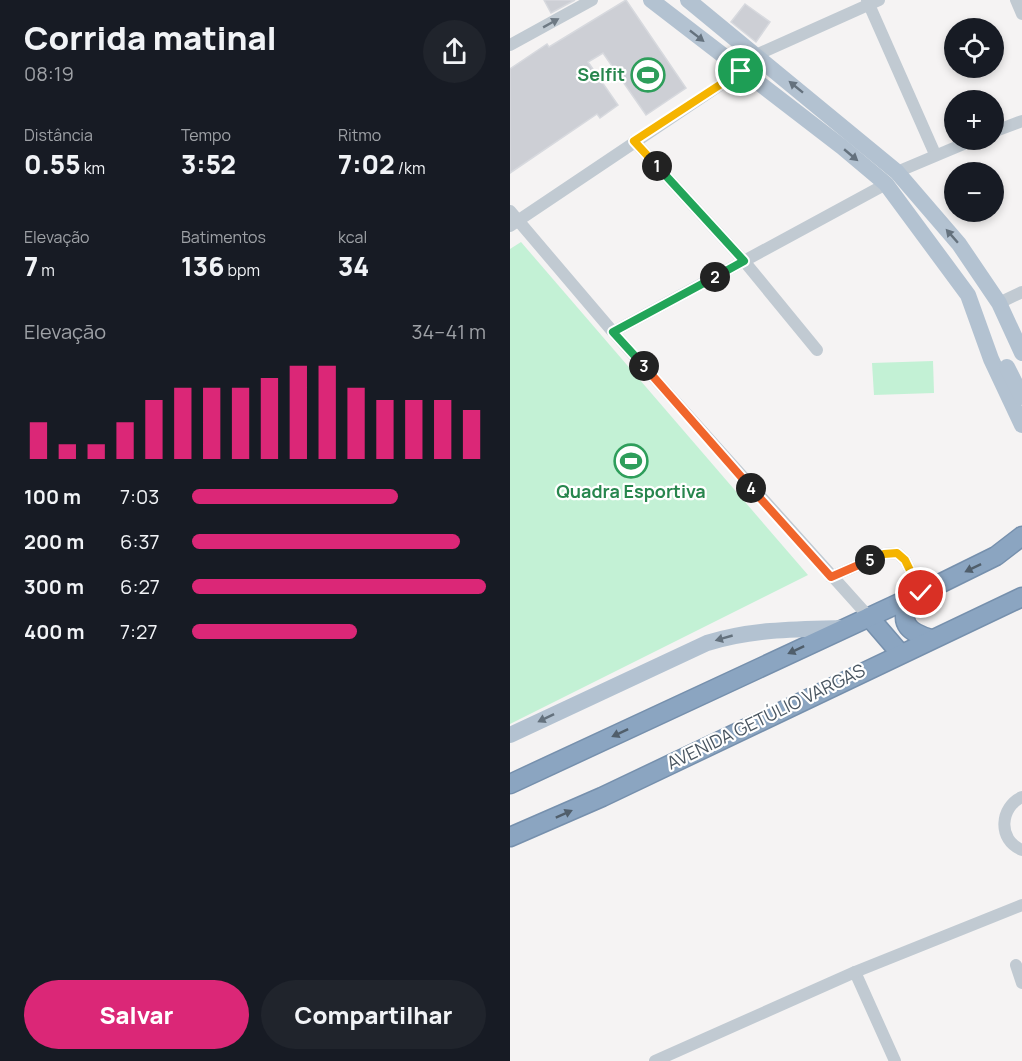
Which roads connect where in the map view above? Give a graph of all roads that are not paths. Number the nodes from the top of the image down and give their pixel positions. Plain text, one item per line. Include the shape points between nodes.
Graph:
1 (592, 0) edge
2 (651, 0) edge
3 (688, 0) edge
4 (1016, 0) edge
5 (872, 2) edge
6 (1022, 14) edge
7 (510, 45) edge
8 (756, 54) junction
9 (741, 71) junction
10 (1022, 121) edge
11 (1004, 128) edge
12 (634, 141) junction
13 (946, 150) edge
14 (935, 154) junction
15 (892, 178) junction
16 (513, 219) edge
17 (744, 261) junction
18 (985, 284) junction
19 (1022, 292) edge
20 (968, 295) junction
21 (999, 303) junction
22 (613, 332) junction
23 (817, 350) dead end
24 (1022, 353) edge
25 (1022, 372) edge
26 (1022, 397) edge
27 (1022, 425) edge
28 (1022, 536) edge
29 (831, 577) junction
30 (916, 595) junction
31 (1022, 597) edge
32 (869, 617) junction
33 (844, 628) junction
34 (931, 639) junction
35 (900, 653) junction
36 (510, 735) edge
37 (510, 784) edge
38 (1022, 796) edge
39 (510, 837) edge
40 (1022, 850) edge
41 (1022, 905) edge
42 (1016, 965) dead end
43 (855, 972) junction
44 (1022, 982) edge
45 (655, 1061) edge
46 (895, 1061) edge

7 -> 1 street
2 -> 9 main road
3 - 8 main road
4 - 6 street
5 - 8 street
5 - 14 street
15 -> 8 main road
9 - 12 street
9 -> 15 main road via 842,147
10 - 11 street
12 - 16 street
12 - 17 street
13 - 14 street
14 - 15 street
15 - 17 street
18 -> 15 main road via 958,244
15 - 20 main road
16 - 22 street
17 - 22 street
17 - 23 street
18 - 21 main road
18 - 25 main road via 989,303
19 - 21 street
20 - 26 main road via 977,305
20 - 27 main road via 991,359
21 - 24 main road
22 - 29 street
28 -> 30 highway via 996,556
29 - 30 street via 884,554 897,553 905,560
29 - 32 street
30 - 32 highway
30 - 34 highway via 904,612 906,623 915,634
31 - 34 highway, AVENIDA GETÚLIO VARGAS
32 - 33 highway
32 - 35 highway
33 -> 36 main road via 738,634 707,643
33 -> 37 highway
34 - 35 highway, AVENIDA GETÚLIO VARGAS
39 -> 35 highway, AVENIDA GETÚLIO VARGAS via 602,797
38 - 40 street via 1012,801 1004,817 1005,834 1015,848
41 - 43 street
42 - 44 street
43 - 45 street
43 - 46 street

